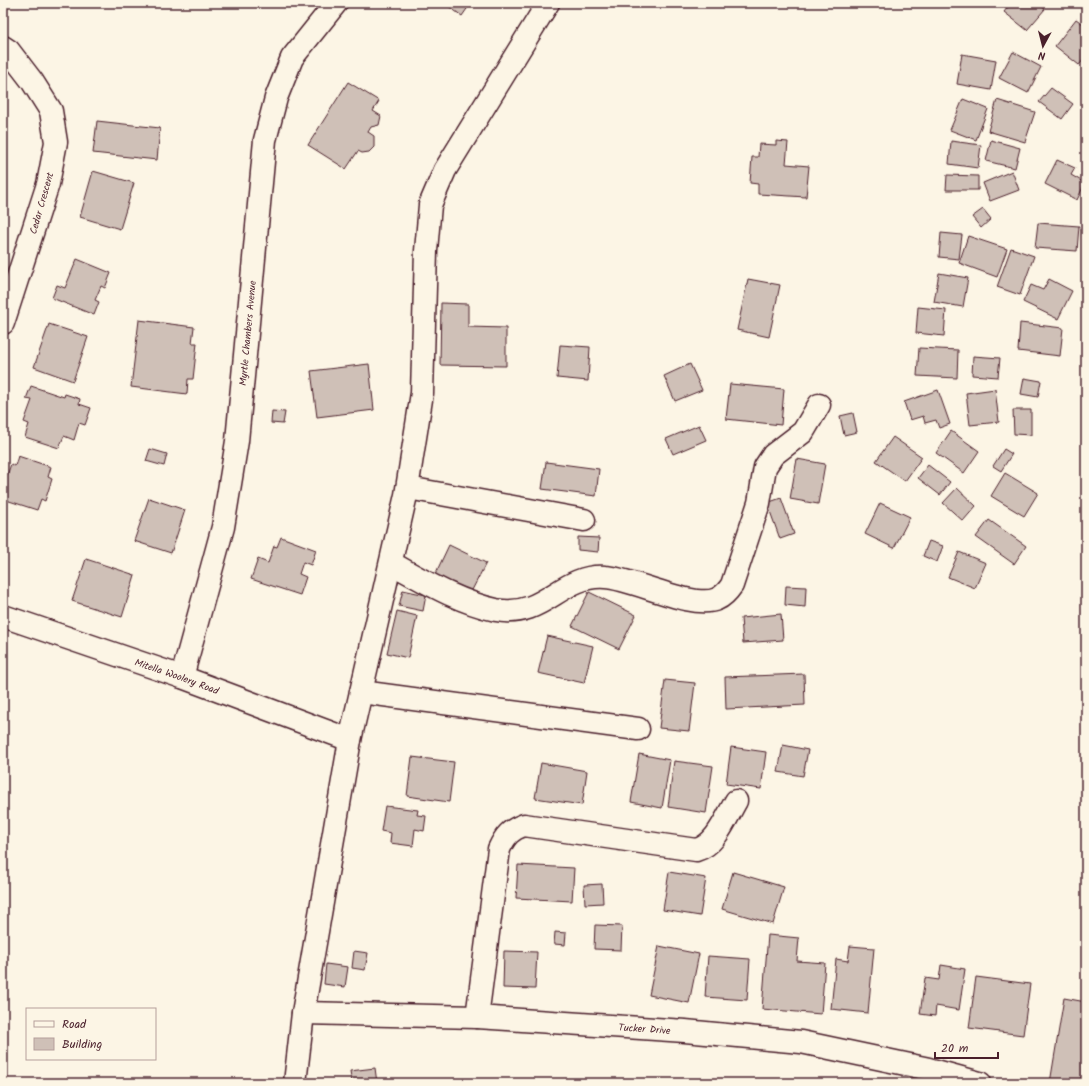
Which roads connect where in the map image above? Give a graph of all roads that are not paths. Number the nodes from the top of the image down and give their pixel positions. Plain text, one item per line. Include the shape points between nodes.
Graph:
1 (336, 3) edge
2 (548, 3) edge
3 (3, 46) edge
4 (3, 324) edge
5 (819, 405) dead end
6 (408, 488) junction
7 (584, 520) dead end
8 (391, 563) junction
9 (3, 616) edge
10 (182, 677) junction
11 (362, 692) junction
12 (638, 729) dead end
13 (350, 740) junction
14 (736, 801) dead end
15 (303, 1013) junction
16 (477, 1017) junction
17 (928, 1076) edge
18 (295, 1083) edge
19 (980, 1083) edge

1 - 10 street, Myrtle Chambers Avenue via 292,58 276,98 266,140 237,441 223,527
2 - 6 street via 445,170 430,205 426,251 422,393
3 - 4 street, Cedar Crescent via 32,81 51,111 56,142 48,184
5 - 8 street via 803,432 773,455 765,467 759,503 732,585 726,594 717,600 703,601 654,591 607,577 593,577 581,579 532,607 496,610 440,590
6 - 7 street
6 - 8 street
8 - 11 street
9 - 10 street, Mitella Woolery Road
10 - 13 street, Mitella Woolery Road
11 - 12 street
11 - 13 street
13 - 15 street
14 - 16 street via 712,841 696,850 524,825 512,829 504,837 499,849
15 - 16 street, Tucker Drive
15 - 18 street
16 - 17 street, Tucker Drive via 685,1031 801,1042
17 - 19 street, Tucker Drive

